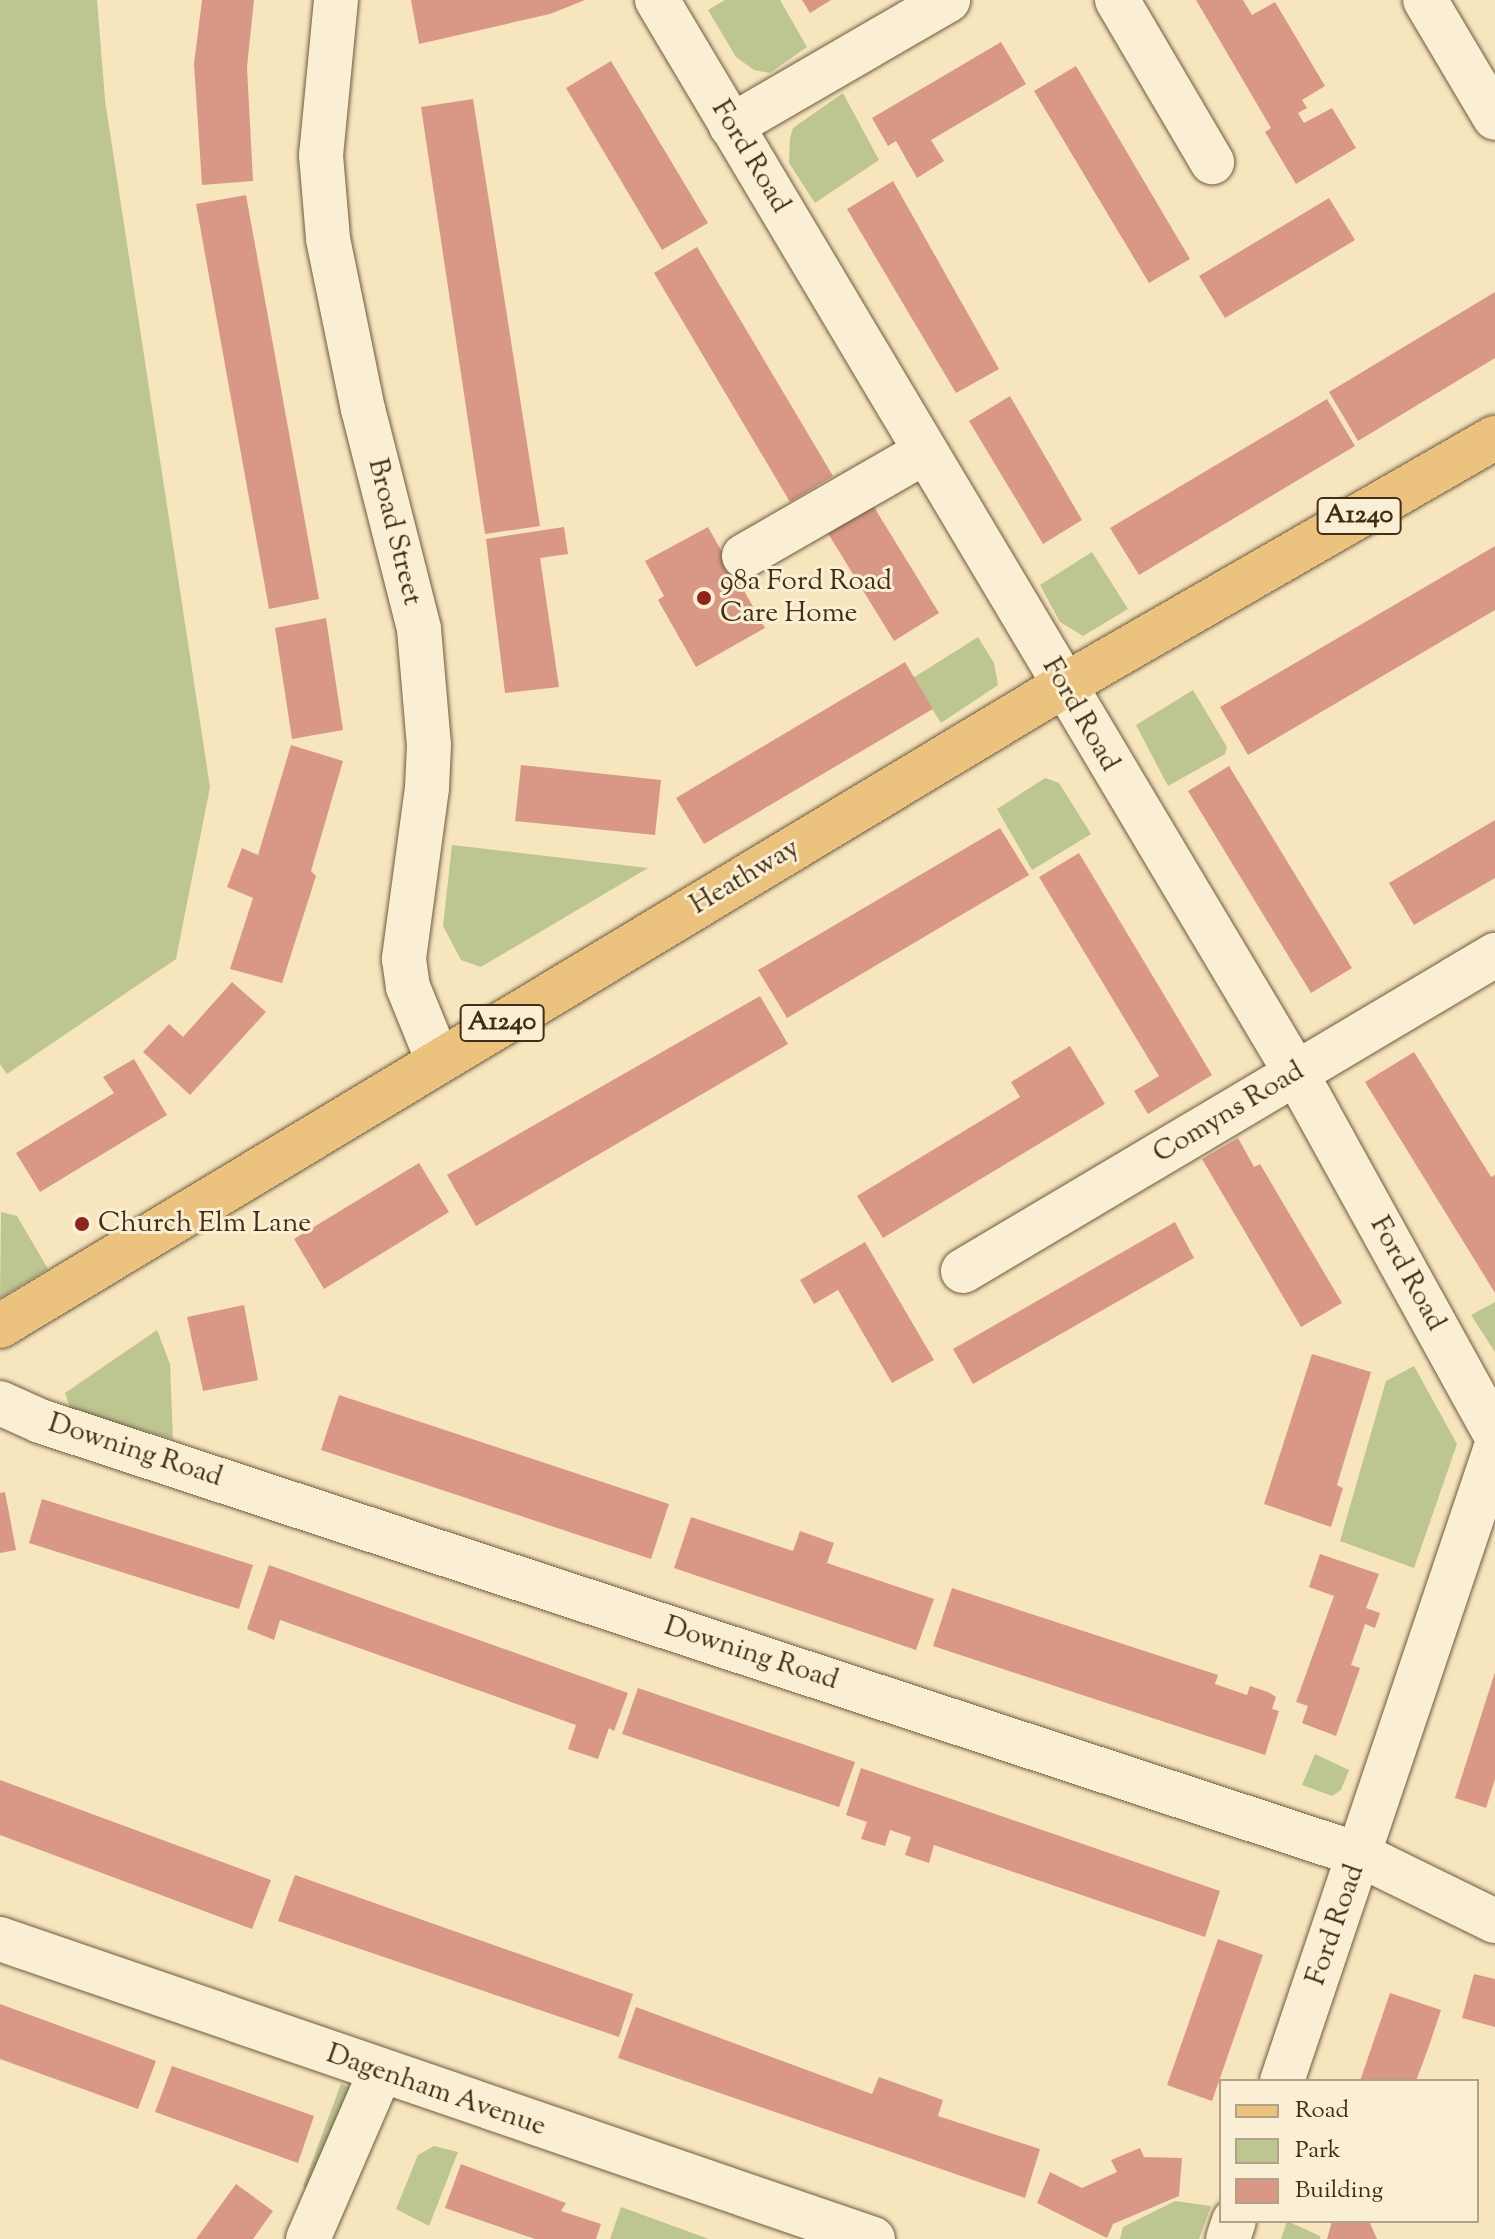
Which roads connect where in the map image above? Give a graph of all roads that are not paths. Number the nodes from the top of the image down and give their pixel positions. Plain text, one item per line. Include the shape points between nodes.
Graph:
1 (336, 0) edge
2 (657, 0) edge
3 (948, 0) edge
4 (1117, 0) edge
5 (1425, 0) edge
6 (1495, 118) edge
7 (731, 126) junction
8 (1212, 162) dead end
9 (1495, 438) edge
10 (925, 452) junction
11 (744, 556) dead end
12 (1063, 686) junction
13 (1495, 955) edge
14 (438, 1061) junction
15 (1296, 1073) junction
16 (963, 1271) dead end
17 (0, 1326) edge
18 (0, 1403) edge
19 (1495, 1434) edge
20 (1495, 1450) edge
21 (1360, 1855) junction
22 (1495, 1921) edge
23 (0, 1939) edge
24 (380, 2073) junction
25 (1283, 2079) edge
26 (308, 2239) edge
27 (873, 2239) edge

1 - 14 street, Broad Street via 321,155 328,239 363,409 419,629 429,732 427,788 404,959 408,987
2 - 7 street, Ford Road
3 - 7 street
4 - 8 street
5 - 6 street
7 - 10 street, Ford Road
9 - 12 main road, Heathway / A1240
10 - 11 street
10 - 12 street, Ford Road
12 - 14 main road, Heathway / A1240
12 - 15 street, Ford Road
13 - 15 street, Comyns Road
14 - 17 main road, Heathway / A1240
15 - 16 street, Comyns Road
15 - 19 street, Ford Road
18 - 21 street, Downing Road via 40,1421
20 - 21 street, Ford Road
21 - 22 street, Downing Road
21 - 25 street, Ford Road
23 - 24 street, Dagenham Avenue
24 - 26 street
24 - 27 street, Dagenham Avenue

